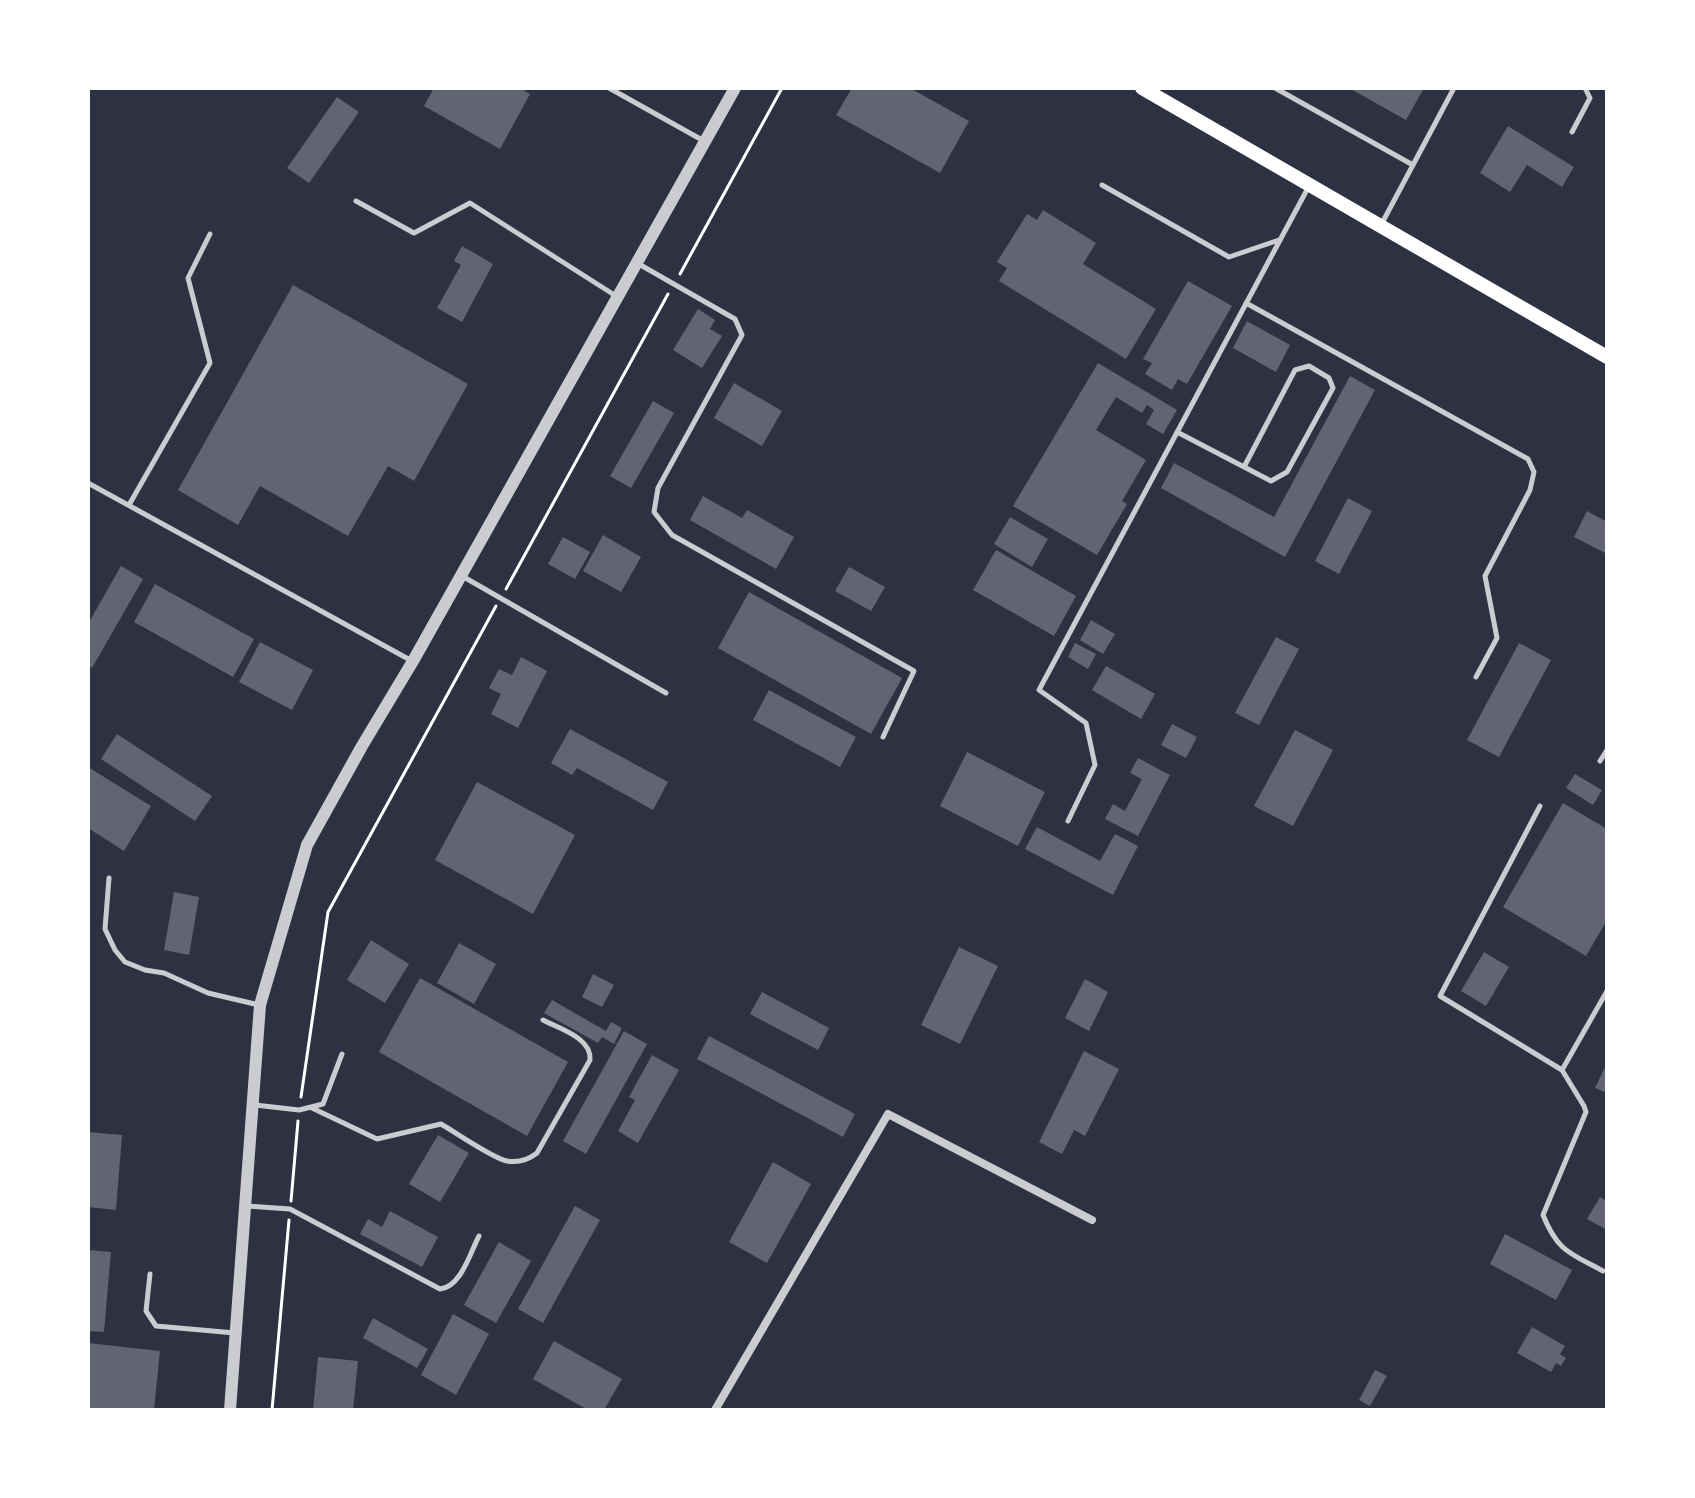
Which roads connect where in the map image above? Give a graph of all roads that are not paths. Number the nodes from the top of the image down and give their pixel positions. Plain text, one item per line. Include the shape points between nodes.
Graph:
1 (609, 88) edge
2 (735, 88) edge
3 (1142, 88) edge
4 (1275, 88) edge
5 (1454, 88) edge
6 (1585, 88) edge
7 (1572, 132) dead end
8 (705, 142) junction
9 (1413, 165) junction
10 (1102, 185) dead end
11 (1309, 185) junction
12 (356, 201) dead end
13 (1381, 226) junction
14 (210, 234) dead end
15 (1280, 240) junction
16 (636, 262) junction
17 (617, 297) junction
18 (1246, 303) junction
19 (1607, 357) edge
20 (1177, 432) junction
21 (1244, 467) junction
22 (88, 483) edge
23 (129, 505) junction
24 (461, 576) junction
25 (413, 661) junction
26 (1476, 677) dead end
27 (666, 693) dead end
28 (883, 737) dead end
29 (1607, 750) edge
30 (1600, 761) dead end
31 (1540, 806) dead end
32 (1068, 821) dead end
33 (109, 878) dead end
34 (1607, 991) edge
35 (260, 1005) junction
36 (543, 1020) dead end
37 (342, 1054) dead end
38 (1562, 1070) junction
39 (254, 1105) junction
40 (312, 1108) junction
41 (246, 1206) junction
42 (1092, 1220) dead end
43 (479, 1236) dead end
44 (1603, 1271) dead end
45 (150, 1274) dead end
46 (236, 1333) junction
47 (230, 1410) edge
48 (715, 1410) edge

1 - 8 lane
2 - 8 street
3 - 11 main road
4 - 9 lane
5 - 9 lane
6 - 7 lane via 1590,98
8 - 16 street
9 - 13 lane
10 - 15 lane via 1229,257
11 - 13 main road
11 - 15 lane
12 - 17 lane via 414,233 470,203
13 - 19 main road
14 - 23 lane via 188,278 210,363
15 - 18 lane
16 - 17 street
16 - 28 lane via 735,319 742,335 658,488 654,512 672,535 914,671
17 - 24 street
18 - 20 lane
18 - 26 lane via 1528,459 1534,472 1530,490 1485,576 1497,638
20 - 21 lane
20 - 32 lane via 1039,690 1086,723 1095,765
21 - 21 lane via 1271,481 1287,472 1333,388 1329,378 1309,366 1295,370
22 - 23 lane
23 - 25 lane
24 - 25 street
24 - 27 lane
25 - 35 street via 307,845
29 - 30 lane
31 - 38 lane via 1440,996
33 - 35 lane via 105,929 125,962 208,993
34 - 38 lane
35 - 39 street
36 - 40 lane via 591,1051 529,1159 504,1161 441,1124 377,1139
37 - 40 lane via 323,1104
38 - 44 lane via 1586,1112 1543,1215 1564,1250
39 - 40 lane
39 - 41 street
41 - 43 lane via 290,1209 440,1289 456,1282
41 - 46 street
42 - 48 street via 888,1114
45 - 46 lane via 146,1311 156,1326
46 - 47 street

